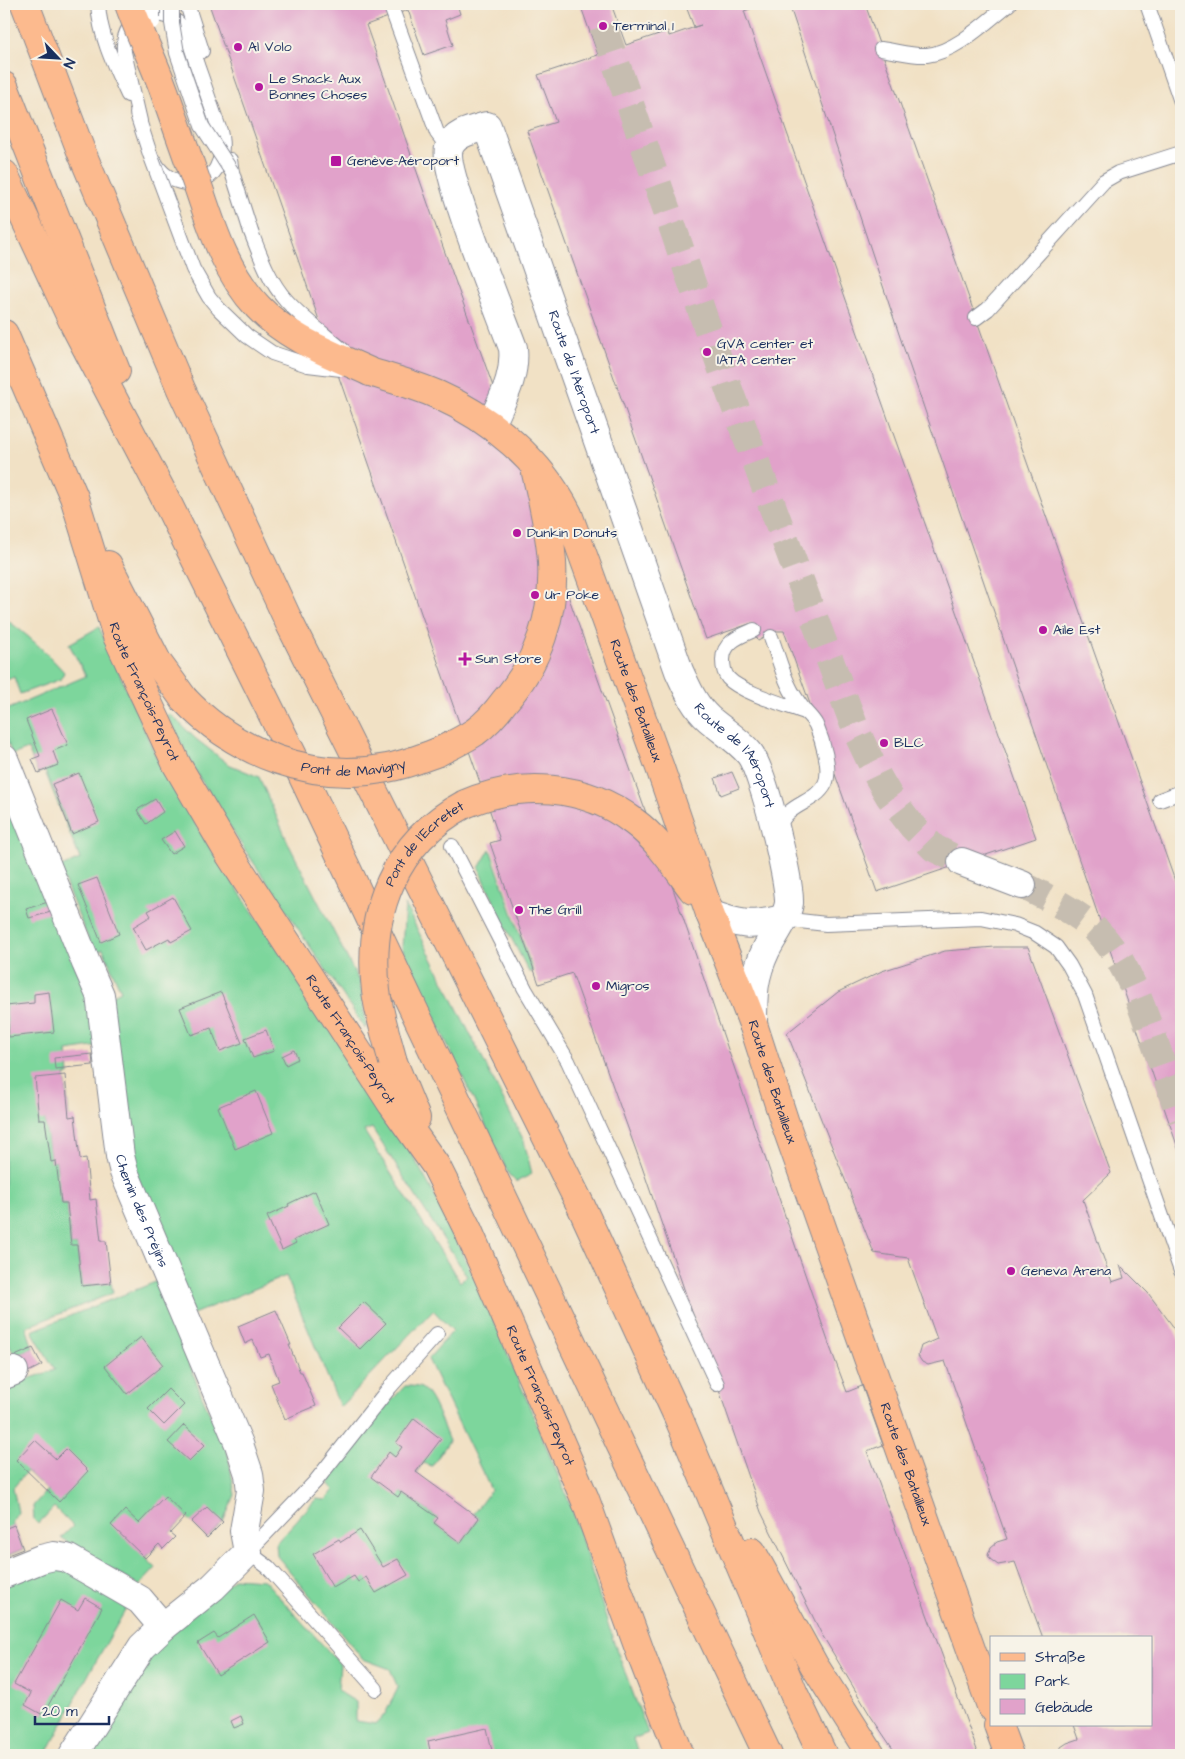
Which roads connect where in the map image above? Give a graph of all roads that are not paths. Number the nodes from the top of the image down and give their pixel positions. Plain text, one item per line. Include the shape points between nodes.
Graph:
1 (25, 4) edge
2 (98, 4) edge
3 (129, 4) edge
4 (135, 4) edge
5 (153, 4) edge
6 (172, 4) edge
7 (187, 4) edge
8 (1008, 4) edge
9 (1147, 4) edge
10 (392, 9) edge
11 (153, 22) junction
12 (881, 49) dead end
13 (154, 63) junction
14 (4, 86) edge
15 (1181, 102) edge
16 (140, 120) junction
17 (449, 149) junction
18 (1181, 153) edge
19 (152, 156) junction
20 (232, 172) junction
21 (4, 174) edge
22 (976, 318) dead end
23 (6, 340) edge
24 (370, 372) junction
25 (491, 425) junction
26 (534, 466) junction
27 (164, 494) junction
28 (74, 497) junction
29 (754, 630) dead end
30 (771, 638) dead end
31 (805, 712) junction
32 (4, 759) edge
33 (1181, 792) edge
34 (1160, 800) dead end
35 (777, 836) junction
36 (452, 846) dead end
37 (976, 864) tunnel mouth
38 (1022, 885) tunnel mouth
39 (710, 914) junction
40 (782, 919) junction
41 (753, 1024) junction
42 (436, 1166) junction
43 (1181, 1270) edge
44 (437, 1334) dead end
45 (717, 1384) dead end
46 (679, 1419) junction
47 (248, 1552) junction
48 (4, 1574) edge
49 (163, 1627) junction
50 (376, 1689) dead end
51 (990, 1703) edge
52 (998, 1726) edge
53 (73, 1755) edge
54 (680, 1755) edge
55 (768, 1755) edge
56 (823, 1755) edge
57 (870, 1755) edge
58 (1009, 1755) edge

1 - 46 main road via 81,151 184,397 290,624 581,1206
2 - 16 lane via 108,53
3 - 13 main road, Route des Batailleux, bridge
4 - 11 lane, bridge
5 - 11 lane, bridge
6 - 20 lane, bridge via 177,54 202,126
7 - 20 lane via 226,119
8 - 12 lane via 944,51 927,55
9 - 15 lane
10 - 17 lane via 437,133
11 - 13 lane
13 - 24 main road, Route des Batailleux, bridge via 212,226 233,273 248,295 286,330
14 - 27 main road
16 - 19 lane
16 - 19 lane via 124,52 124,35 136,20 146,14 160,15 176,21 187,37 220,131 222,147 216,168 206,178 194,182 183,183 168,178 159,170
17 - 25 street via 449,167 513,348 514,369
17 - 35 street, Route de l'Aéroport via 459,135 487,126 679,671 700,710 751,755
18 - 22 lane via 1118,173 1104,181 988,309
19 - 24 lane, bridge via 193,269 209,297 228,320 261,346 282,357 308,365
20 - 24 lane, bridge via 254,240 278,290 306,320
21 - 27 main road via 75,326
23 - 28 main road, Route François-Peyrot
24 - 25 main road, Route des Batailleux via 436,394
25 - 26 main road, Route des Batailleux
26 - 28 main road, Pont de Mavigny, bridge via 543,503 552,579 550,610 530,666 496,713 476,731 413,762 367,771 330,771 281,762 250,749 209,723 184,699 158,663
26 - 39 main road, Route des Batailleux via 559,497 574,528
27 - 55 main road via 296,762
28 - 42 main road, Route François-Peyrot via 117,636 177,765 228,852
29 - 31 lane via 728,646 723,656 726,674 739,687
30 - 31 lane via 788,683
31 - 35 lane via 816,725 823,745 828,766 827,780 822,789 795,806 786,816
32 - 47 street, Chemin des Préjins via 100,995 124,1172 249,1474 251,1491 244,1531
33 - 34 lane
35 - 40 street, Route de l'Aéroport via 789,895 788,908
36 - 45 lane via 525,989 568,1061
37 - 38 street
39 - 40 street via 740,924
39 - 41 main road, Route des Batailleux
39 - 42 main road, Pont de l'Ecretet, bridge via 647,833 634,821 604,804 567,792 518,789 481,798 442,818 412,846 393,876 380,912 374,952 383,1026
40 - 41 street, Route de l'Aéroport via 765,951 753,988
40 - 43 lane via 826,924 981,918 1035,933 1056,947 1084,995
41 - 51 main road, Route des Batailleux
42 - 54 main road, Route François-Peyrot via 468,1230 585,1499
44 - 47 lane via 390,1387 316,1482
46 - 56 main road via 794,1694
46 - 57 main road via 814,1665
47 - 49 street via 213,1587
47 - 50 lane via 268,1567
48 - 49 street via 48,1557 67,1558 140,1600
49 - 53 street via 142,1647
52 - 58 main road

